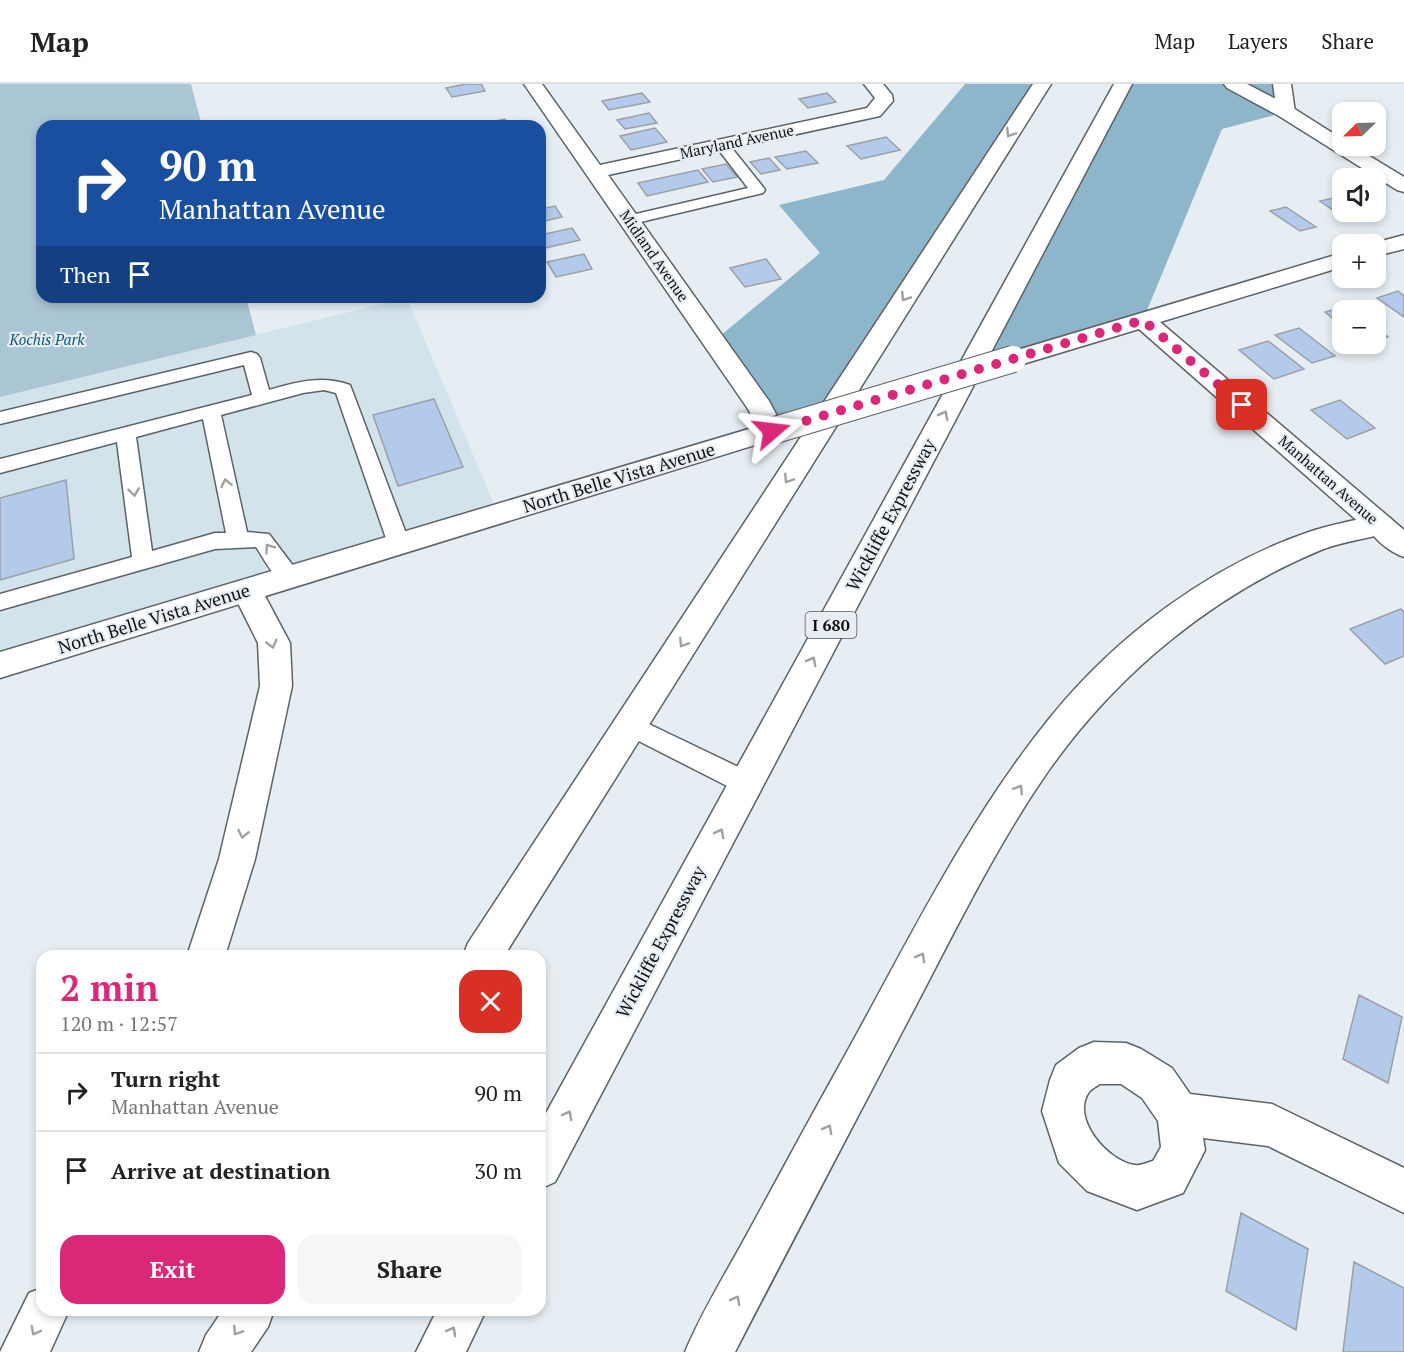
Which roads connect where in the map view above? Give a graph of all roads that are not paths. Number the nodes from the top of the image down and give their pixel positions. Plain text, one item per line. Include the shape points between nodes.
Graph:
1 (533, 84) edge
2 (873, 84) edge
3 (1042, 84) edge
4 (1123, 84) edge
5 (1233, 84) edge
6 (1282, 84) edge
7 (1286, 112) junction
8 (722, 145) junction
9 (595, 172) junction
10 (1404, 186) edge
11 (628, 220) junction
12 (1404, 242) edge
13 (1386, 247) edge
14 (1332, 263) edge
15 (1143, 320) junction
16 (262, 398) junction
17 (211, 412) junction
18 (0, 418) edge
19 (772, 431) junction
20 (126, 434) junction
21 (0, 466) edge
22 (1392, 536) edge
23 (238, 540) junction
24 (399, 544) junction
25 (142, 561) junction
26 (289, 578) junction
27 (247, 591) junction
28 (0, 602) edge
29 (0, 665) edge
30 (630, 725) junction
31 (746, 783) junction
32 (208, 950) edge
33 (486, 950) edge
34 (1178, 1114) dead end
35 (546, 1156) edge
36 (1404, 1191) edge
37 (43, 1316) edge
38 (247, 1316) edge
39 (460, 1316) edge
40 (24, 1352) edge
41 (223, 1352) edge
42 (440, 1352) edge
43 (708, 1352) edge

1 - 9 main road, Midland Avenue
2 - 8 main road, Maryland Avenue via 885,100 877,109
3 -> 30 main road
31 -> 4 main road, Wickliffe Expressway / I 680
5 - 7 main road
6 - 7 main road
7 - 10 main road
8 - 9 main road, Maryland Avenue
8 - 11 lane via 758,190
9 - 11 main road, Midland Avenue
11 - 19 main road, Midland Avenue
12 - 13 main road
14 - 15 main road, North Belle Vista Avenue
15 - 19 main road, North Belle Vista Avenue, bridge
15 - 22 main road, Manhattan Avenue
16 - 17 lane
16 - 18 lane via 251,358
16 - 24 lane via 316,385 344,388
17 - 20 lane
23 -> 17 lane
19 - 24 main road, North Belle Vista Avenue
20 - 21 lane
20 -> 25 lane
43 -> 22 main road via 992,832 1037,760 1086,700 1161,628 1220,588 1270,561 1312,542
23 - 25 lane via 215,541
26 -> 23 lane via 262,539
24 - 26 main road, North Belle Vista Avenue
25 - 28 lane
26 - 27 main road, North Belle Vista Avenue
27 - 29 main road, North Belle Vista Avenue
27 -> 32 main road via 274,643 276,686 237,859
30 - 31 lane
30 - 33 main road
35 -> 31 main road, Wickliffe Expressway / I 680
34 - 36 main road via 1272,1125
37 -> 40 main road
38 -> 41 main road
42 -> 39 main road

